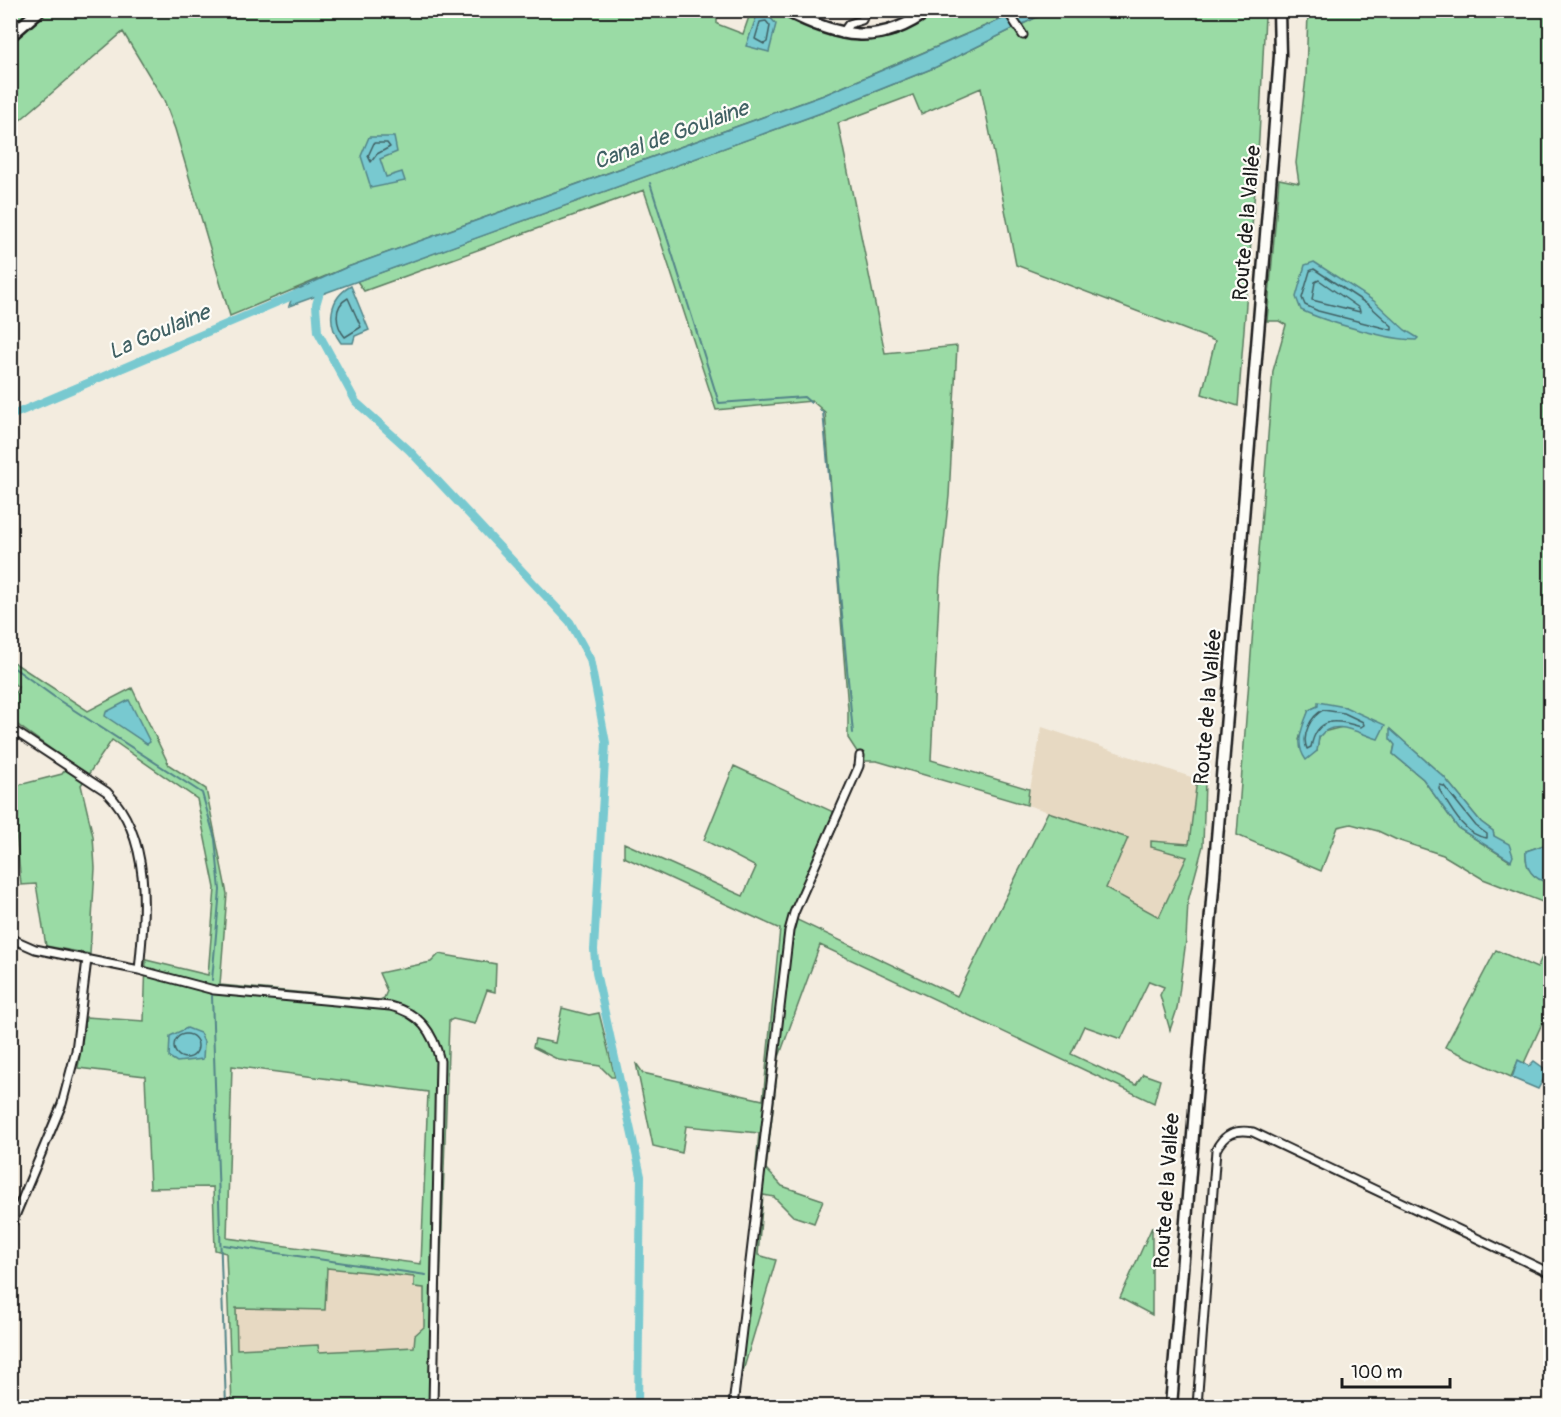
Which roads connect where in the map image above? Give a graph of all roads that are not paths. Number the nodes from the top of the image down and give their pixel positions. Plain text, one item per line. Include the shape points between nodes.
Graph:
1 (40, 10) edge
2 (785, 10) edge
3 (866, 10) edge
4 (929, 10) edge
5 (1007, 10) edge
6 (1279, 10) edge
7 (1022, 33) dead end
8 (842, 34) junction
9 (10, 36) edge
10 (10, 728) edge
11 (860, 756) dead end
12 (10, 938) edge
13 (87, 959) junction
14 (139, 970) junction
15 (10, 1228) edge
16 (1551, 1273) edge
17 (433, 1407) edge
18 (733, 1407) edge
19 (1171, 1407) edge
20 (1197, 1407) edge

1 - 9 main road
2 - 8 main road
3 - 8 street via 862,20 849,24
4 - 8 main road via 908,25 890,31
5 - 7 street
6 - 19 main road, Route de la Vallée via 1274,136
10 - 14 street via 118,803 141,863 143,932
11 - 18 street via 789,931
12 - 13 street via 35,949
13 - 14 street
13 - 15 street via 76,1051 62,1104
14 - 17 street via 241,995 390,1006 404,1010 427,1026 440,1061
16 - 20 street via 1253,1132 1233,1131 1216,1150

